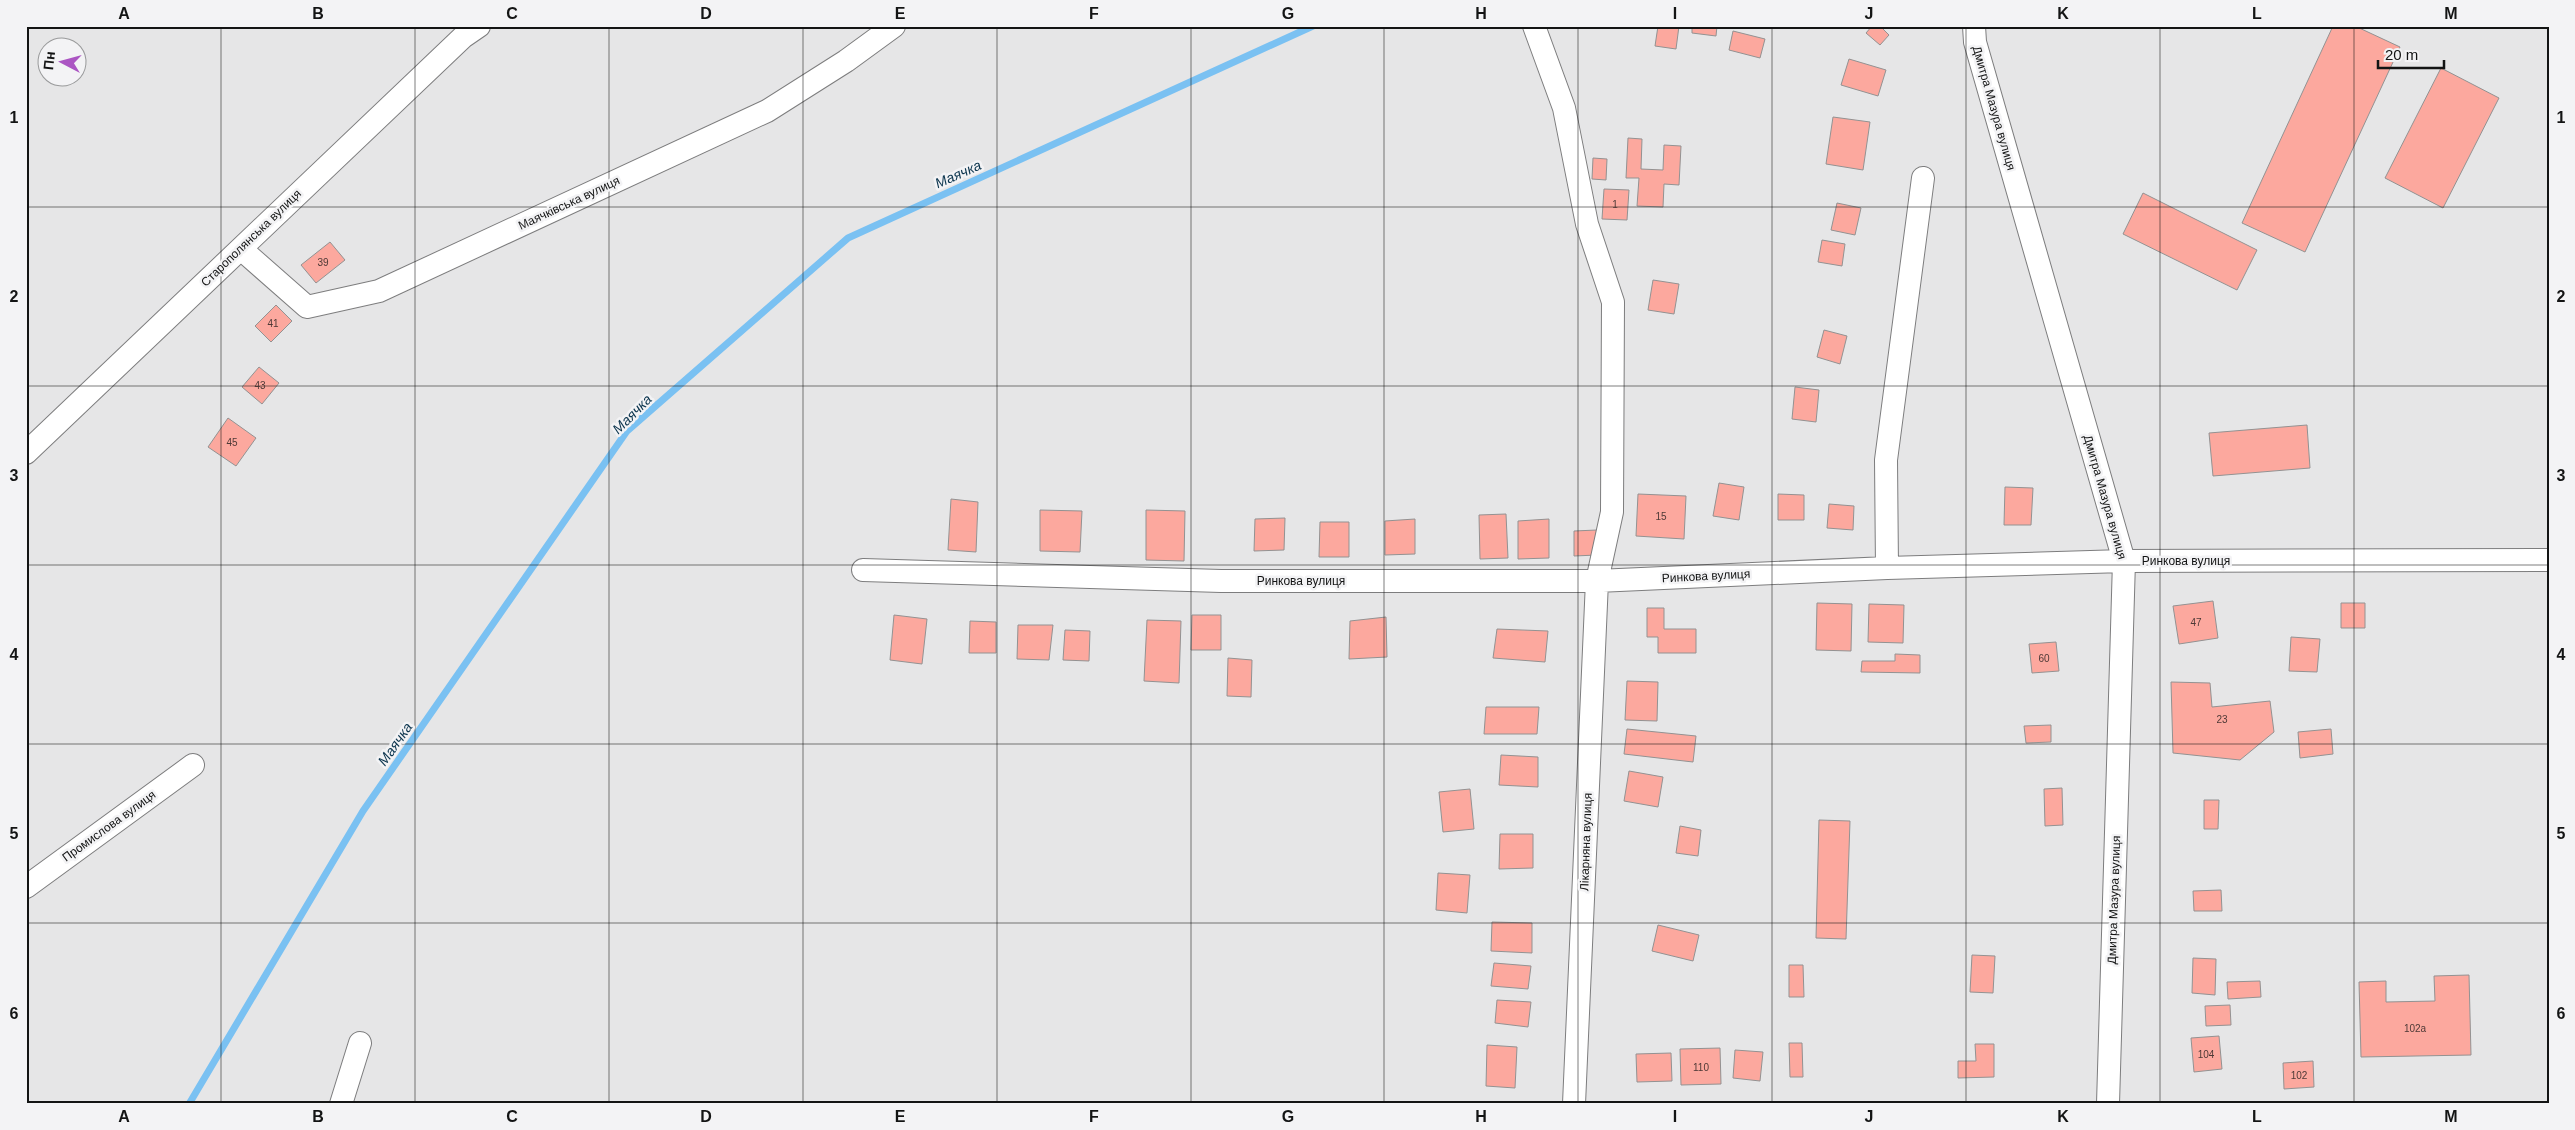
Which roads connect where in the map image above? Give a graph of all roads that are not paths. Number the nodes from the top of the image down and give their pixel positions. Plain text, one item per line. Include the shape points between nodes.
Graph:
1 (479, 26) edge
2 (894, 26) edge
3 (1534, 26) edge
4 (1974, 26) edge
5 (1923, 178) dead end
6 (241, 248) junction
7 (26, 453) edge
8 (2549, 560) edge
9 (2124, 561) junction
10 (1887, 568) junction
11 (863, 570) dead end
12 (1597, 581) junction
13 (193, 764) dead end
14 (26, 887) edge
15 (360, 1042) dead end
16 (341, 1104) edge
17 (1574, 1104) edge
18 (2108, 1104) edge

1 - 6 street, Старополянська вулиця via 463,37
2 - 6 street, Маячківська вулиця via 767,111 378,291 308,307
3 - 12 street, Лікарняна вулиця via 1564,108 1587,224 1613,302 1612,512
4 - 9 street, Дмитра Мазура вулиця via 1978,51
5 - 10 street via 1886,460
6 - 7 street, Старополянська вулиця
8 - 9 street, Ринкова вулиця
9 - 10 street, Ринкова вулиця
9 - 18 street, Дмитра Мазура вулиця
10 - 12 street, Ринкова вулиця
11 - 12 street, Ринкова вулиця via 1221,581
12 - 17 street, Лікарняна вулиця
13 - 14 street, Промислова вулиця
15 - 16 street

